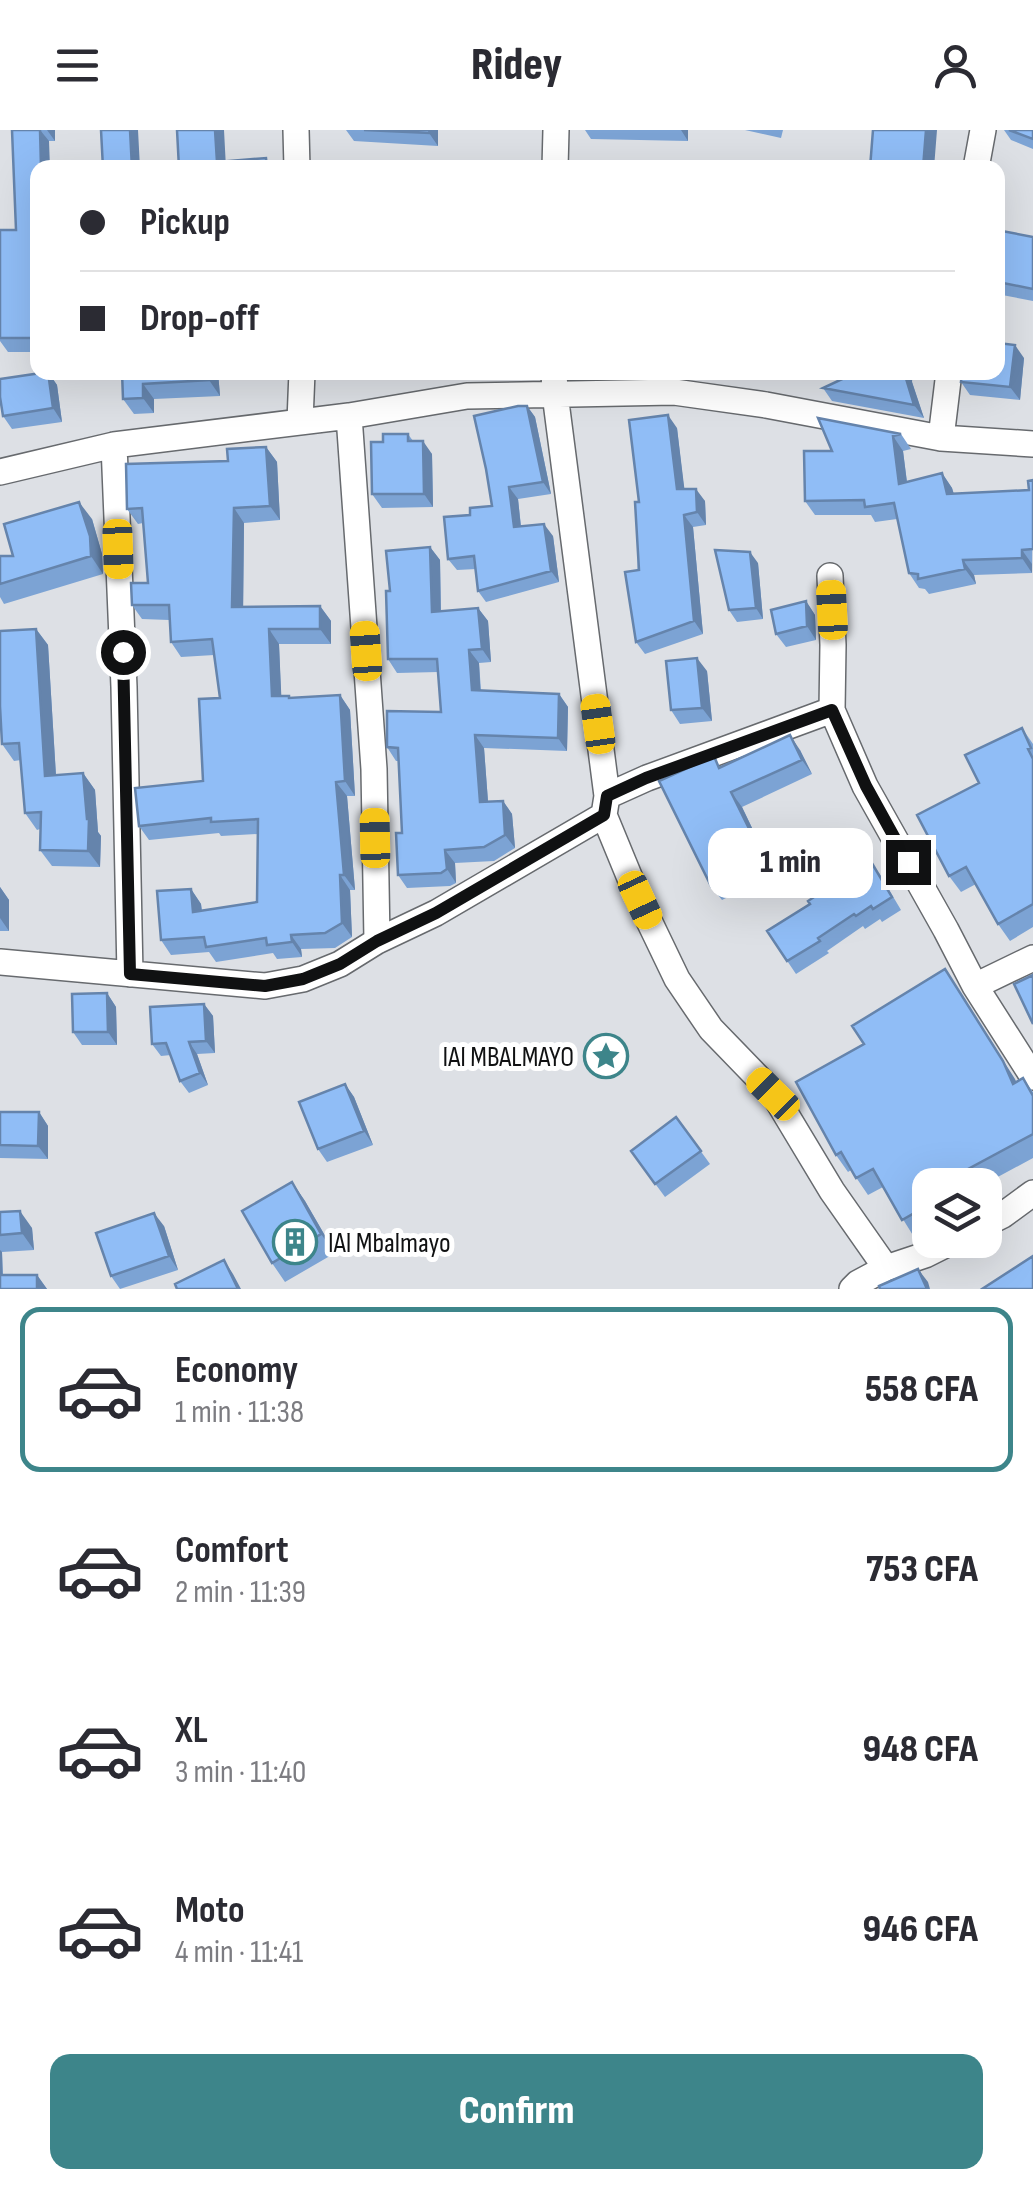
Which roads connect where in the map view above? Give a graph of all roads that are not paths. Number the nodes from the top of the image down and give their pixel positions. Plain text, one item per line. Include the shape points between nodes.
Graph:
1 (296, 130) edge
2 (556, 130) edge
3 (983, 130) edge
4 (297, 160) edge
5 (555, 160) edge
6 (977, 160) edge
7 (302, 380) edge
8 (947, 380) edge
9 (554, 383) edge
10 (349, 416) junction
11 (300, 421) junction
12 (941, 438) junction
13 (1033, 444) edge
14 (114, 445) junction
15 (0, 472) edge
16 (830, 576) dead end
17 (832, 710) junction
18 (606, 806) junction
19 (377, 941) junction
20 (1033, 958) edge
21 (0, 962) edge
22 (130, 974) junction
23 (975, 986) junction
24 (1033, 1077) edge
25 (1033, 1194) edge
26 (1002, 1213) edge
27 (917, 1258) edge
28 (886, 1268) junction
29 (852, 1289) edge

1 - 4 street
2 - 5 street
3 - 6 street
7 - 11 street
8 - 12 street
9 - 10 street
9 - 12 street via 766,405
9 - 18 street
10 - 11 street
10 - 19 street via 374,769
11 - 14 street
12 - 13 street
14 - 15 street
14 - 22 street
16 - 17 street
17 - 18 street via 646,778
17 - 23 street
18 - 19 street via 436,913
18 - 28 street via 677,979 711,1028 773,1094
19 - 22 street via 303,979 265,986
20 - 23 street
21 - 22 street
23 - 24 street
25 - 26 street
27 - 28 street
28 - 29 street

